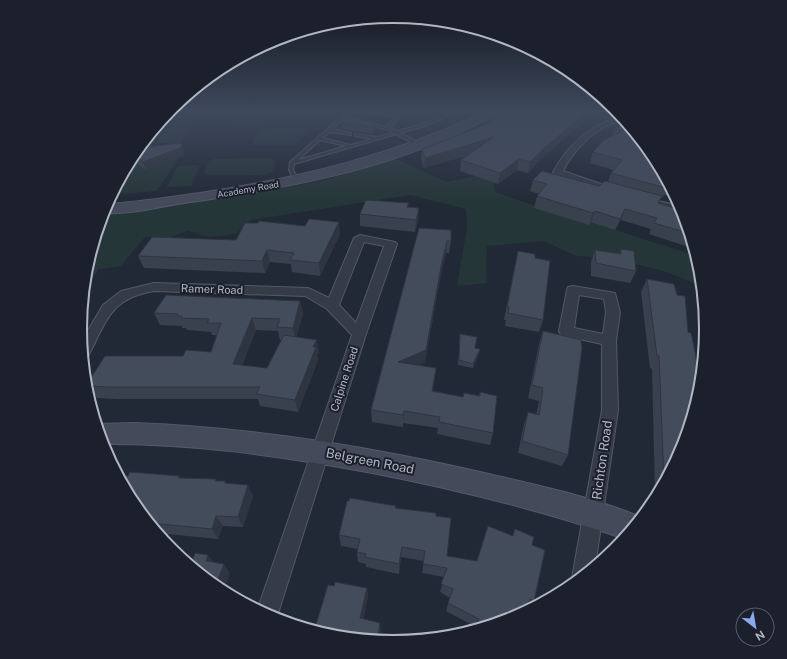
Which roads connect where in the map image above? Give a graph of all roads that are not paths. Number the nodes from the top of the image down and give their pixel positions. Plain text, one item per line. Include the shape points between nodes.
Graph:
1 (317, 142) edge
2 (333, 142) edge
3 (369, 142) edge
4 (414, 142) edge
5 (424, 142) edge
6 (584, 142) edge
7 (418, 144) junction
8 (354, 146) junction
9 (389, 154) junction
10 (293, 169) junction
11 (618, 192) edge
12 (116, 200) edge
13 (647, 201) edge
14 (112, 208) edge
15 (675, 208) edge
16 (332, 306) junction
17 (359, 334) junction
18 (609, 340) dead end
19 (88, 343) edge
20 (105, 434) edge
21 (321, 452) junction
22 (594, 515) junction
23 (629, 526) edge
24 (585, 569) edge
25 (269, 610) edge

1 - 10 lane
2 - 8 lane
3 - 8 lane
4 - 7 lane
5 - 7 main road, Academy Road
6 - 11 street via 564,162 558,172
7 - 9 main road, Academy Road
8 - 10 lane
9 - 10 main road, Academy Road
9 - 14 main road, Academy Road via 373,161 297,181 219,195
10 - 12 main road, Academy Road via 192,193
13 - 15 street
16 - 17 street, Ramer Road
16 - 17 street, Calpine Road via 360,238 391,244
16 - 19 street, Ramer Road via 308,292 154,287 137,289 120,296 106,309
17 - 21 street, Calpine Road
18 - 22 street, Richton Road via 610,410
20 - 21 main road, Belgreen Road via 207,437
21 - 22 main road, Belgreen Road via 427,472
21 - 25 street, Calpine Road
22 - 23 main road, Belgreen Road
22 - 24 street, Richton Road

